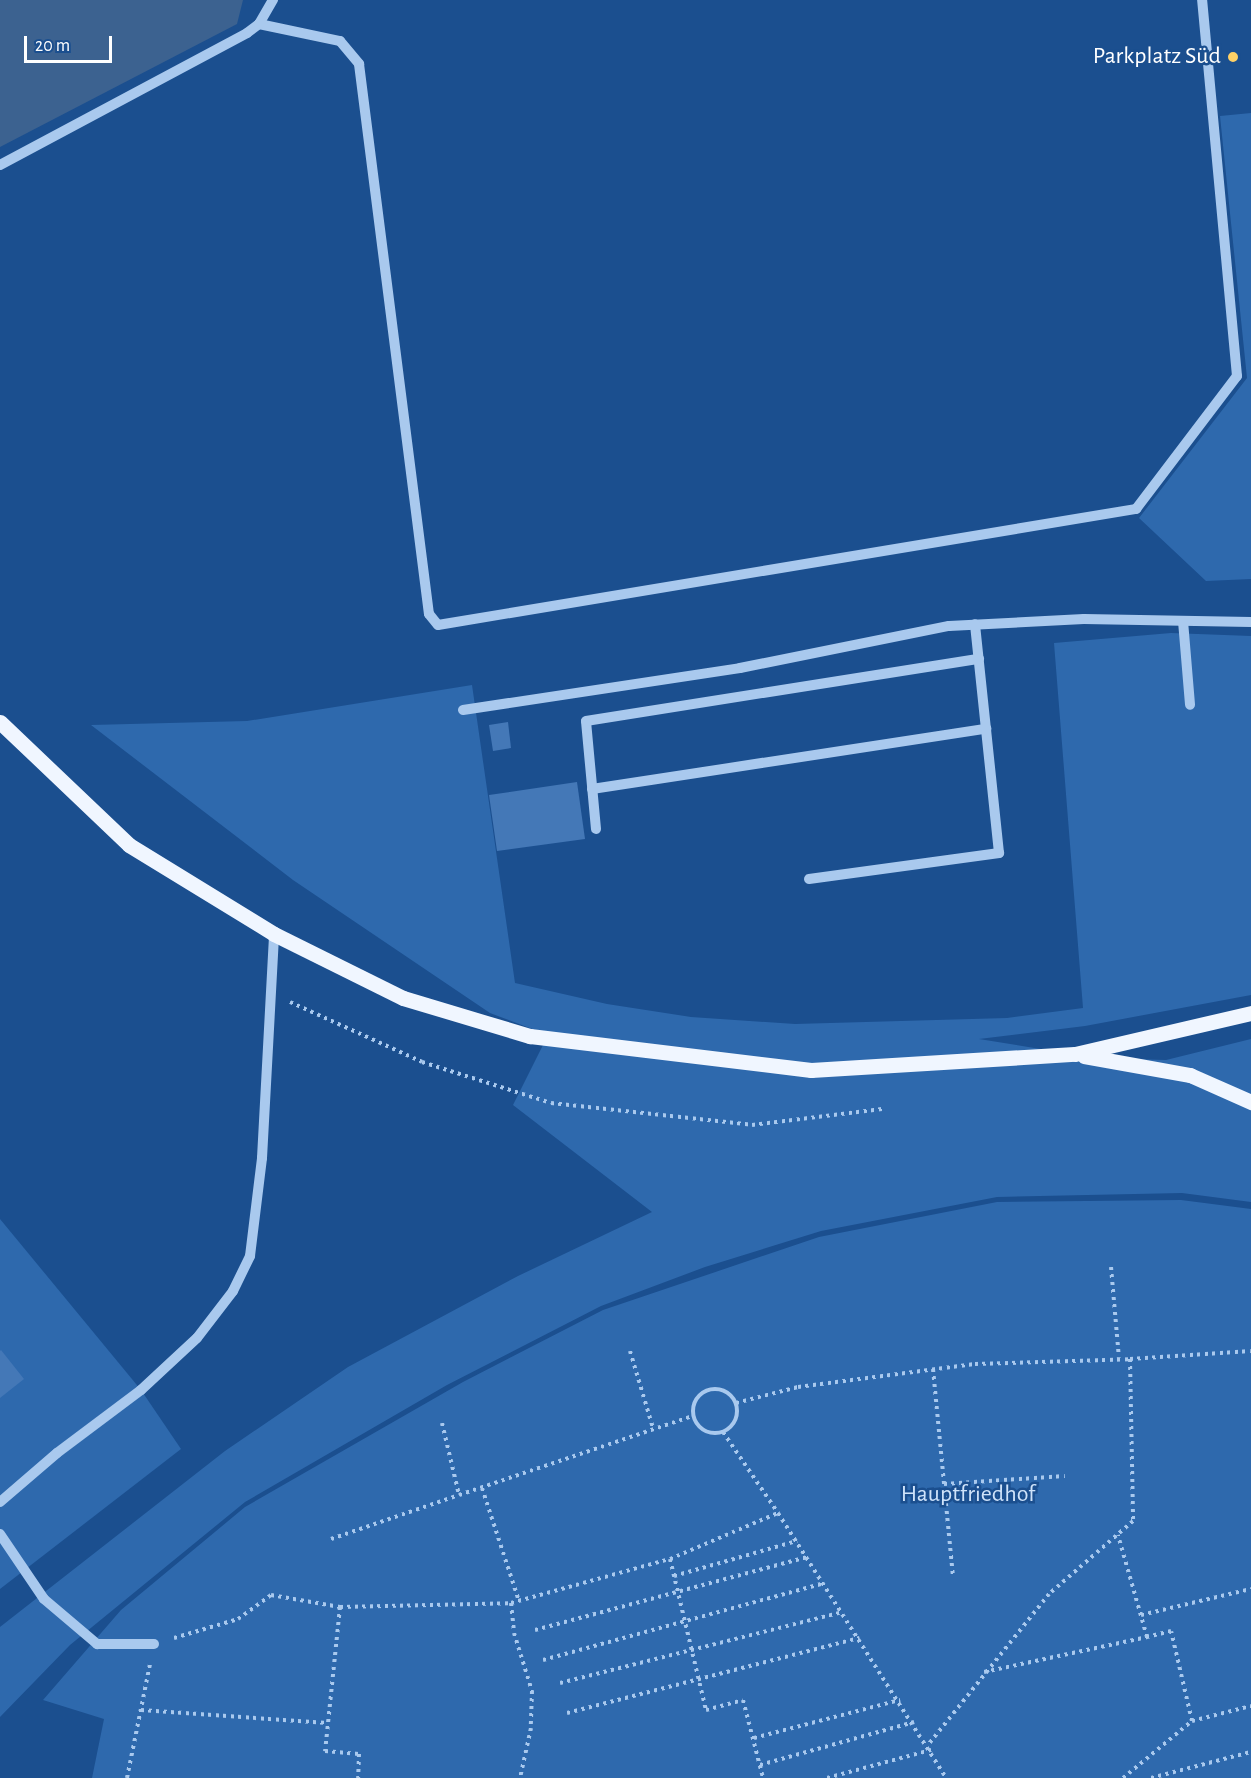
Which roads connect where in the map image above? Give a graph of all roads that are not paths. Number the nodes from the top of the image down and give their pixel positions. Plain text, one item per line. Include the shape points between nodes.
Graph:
1 (273, 0) edge
2 (1202, 0) edge
3 (259, 24) junction
4 (0, 165) edge
5 (1183, 621) junction
6 (1251, 622) edge
7 (975, 624) junction
8 (979, 659) junction
9 (1190, 705) dead end
10 (463, 710) dead end
11 (0, 722) edge
12 (986, 729) junction
13 (592, 789) junction
14 (596, 829) dead end
15 (809, 879) dead end
16 (273, 934) junction
17 (1251, 1013) edge
18 (1075, 1054) junction
19 (1251, 1102) edge
20 (0, 1502) edge
21 (0, 1534) edge
22 (154, 1644) road end

1 - 3 lane
2 - 3 lane via 1237,376 1136,509 438,626 429,614 359,64 340,41
3 - 4 lane
5 - 6 lane
5 - 7 lane via 1084,619
5 - 9 lane
7 - 8 lane
7 - 10 lane via 740,668
8 - 12 lane
8 - 13 lane via 586,721
11 - 16 main road via 129,845
12 - 13 lane
12 - 15 lane via 999,853
13 - 14 lane
16 - 18 main road via 403,998 530,1036 811,1070
16 - 20 lane via 262,1158 250,1256 233,1291 197,1338 149,1383
17 - 18 main road
18 - 19 main road via 1190,1075
21 - 22 lane via 44,1599 98,1644

